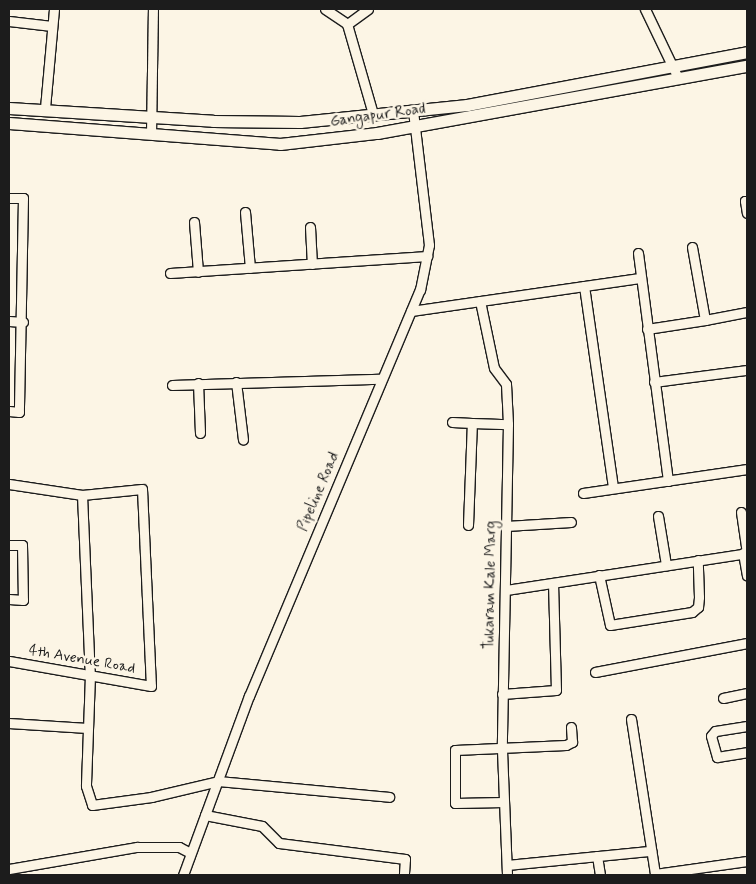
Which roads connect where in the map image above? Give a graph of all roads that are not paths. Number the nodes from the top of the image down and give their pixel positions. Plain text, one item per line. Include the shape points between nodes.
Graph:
1 (54, 9) edge
2 (153, 9) edge
3 (325, 9) edge
4 (368, 9) edge
5 (645, 9) edge
6 (9, 21) edge
7 (346, 24) junction
8 (52, 26) junction
9 (747, 52) edge
10 (747, 66) edge
11 (673, 67) junction
12 (678, 78) junction
13 (9, 108) edge
14 (45, 108) junction
15 (413, 111) junction
16 (373, 114) junction
17 (152, 116) junction
18 (9, 123) edge
19 (415, 126) junction
20 (151, 134) junction
21 (9, 198) edge
22 (747, 201) edge
23 (245, 212) dead end
24 (747, 213) edge
25 (194, 222) dead end
26 (310, 227) dead end
27 (692, 247) dead end
28 (638, 253) dead end
29 (427, 256) junction
30 (312, 264) junction
31 (250, 268) junction
32 (198, 272) junction
33 (170, 273) dead end
34 (640, 278) junction
35 (584, 286) junction
36 (480, 301) junction
37 (411, 311) junction
38 (747, 312) edge
39 (704, 320) junction
40 (9, 321) edge
41 (23, 322) junction
42 (647, 329) junction
43 (747, 370) edge
44 (380, 379) junction
45 (236, 382) junction
46 (654, 382) junction
47 (198, 383) junction
48 (172, 385) dead end
49 (9, 412) edge
50 (452, 422) dead end
51 (472, 423) junction
52 (508, 424) junction
53 (200, 433) dead end
54 (243, 440) dead end
55 (747, 469) edge
56 (668, 481) junction
57 (9, 484) edge
58 (613, 488) junction
59 (584, 493) dead end
60 (82, 495) junction
61 (741, 512) dead end
62 (658, 516) dead end
63 (571, 522) dead end
64 (468, 525) dead end
65 (506, 526) junction
66 (9, 545) edge
67 (746, 553) edge
68 (698, 560) junction
69 (666, 565) junction
70 (599, 576) junction
71 (747, 576) edge
72 (553, 583) junction
73 (506, 590) junction
74 (9, 599) edge
75 (747, 643) edge
76 (9, 661) edge
77 (595, 672) dead end
78 (90, 676) junction
79 (747, 693) edge
80 (502, 694) junction
81 (724, 698) dead end
82 (632, 719) dead end
83 (9, 723) edge
84 (747, 726) edge
85 (571, 727) dead end
86 (87, 728) junction
87 (502, 748) junction
88 (747, 752) edge
89 (218, 781) junction
90 (389, 797) dead end
91 (504, 802) junction
92 (205, 815) junction
93 (652, 851) junction
94 (191, 853) junction
95 (597, 856) junction
96 (747, 861) edge
97 (507, 865) junction
98 (9, 869) edge
99 (183, 875) edge
100 (404, 875) edge
101 (507, 875) edge
102 (600, 875) edge

1 - 8 street
2 - 17 street
3 - 7 street
4 - 7 street
5 - 11 street
6 - 8 street
7 - 16 street
8 - 14 street
9 - 11 main road, Gangapur Road
10 - 12 main road, Gangapur Road
11 - 12 street
11 - 15 main road, Gangapur Road
12 - 19 main road, Gangapur Road
13 - 14 main road, Gangapur Road
14 - 17 main road, Gangapur Road
15 - 16 main road, Gangapur Road
15 - 19 street, Pipeline Road
16 - 17 main road, Gangapur Road via 300,122 213,121
17 - 20 street
18 - 20 main road, Gangapur Road
19 - 20 main road, Gangapur Road via 280,144
19 - 29 street, Pipeline Road via 429,245
21 - 41 street via 23,198
22 - 24 street
23 - 31 street
25 - 32 street
26 - 30 street
27 - 39 street
28 - 34 street
29 - 30 street
29 - 37 street, Pipeline Road via 420,290
30 - 31 street
31 - 32 street
32 - 33 street
34 - 35 street
34 - 42 street
35 - 36 street
35 - 58 street
36 - 37 street
36 - 52 street, Tukaram Kale Marg via 494,368 506,384
37 - 44 street, Pipeline Road
38 - 39 street
39 - 42 street
40 - 41 street
41 - 49 street via 19,412
42 - 46 street
43 - 46 street
44 - 45 street
44 - 89 street, Pipeline Road via 246,703
45 - 47 street
45 - 54 street
46 - 56 street
47 - 48 street
47 - 53 street
50 - 51 street
51 - 52 street
51 - 64 street
52 - 65 street, Tukaram Kale Marg
55 - 56 street
56 - 58 street
57 - 60 street
58 - 59 street
60 - 78 street
60 - 78 street, 4th Avenue Road via 142,489 151,686
61 - 67 street
62 - 69 street
63 - 65 street
65 - 73 street, Tukaram Kale Marg
66 - 74 street via 22,545 23,600
67 - 68 street
67 - 71 street
68 - 69 street
68 - 70 street via 700,598 698,607 692,612 610,625
69 - 70 street
70 - 72 street
72 - 73 street
72 - 80 street via 556,690
73 - 80 street, Tukaram Kale Marg
75 - 77 street
76 - 78 street, 4th Avenue Road
78 - 86 street
79 - 81 street
80 - 87 street, Tukaram Kale Marg
82 - 93 street
83 - 86 street
84 - 88 street via 715,731 711,736 717,756
85 - 87 street via 572,742 566,745
86 - 89 street via 86,786 92,805 161,795
87 - 91 street, Tukaram Kale Marg
87 - 91 street via 455,750 455,803
89 - 90 street
89 - 92 street, Pipeline Road
91 - 97 street, Tukaram Kale Marg
92 - 94 street, Pipeline Road
92 - 100 street via 262,826 279,843 405,860
93 - 95 street
93 - 96 street via 654,874
94 - 98 street via 179,848 137,847
94 - 99 street, Pipeline Road
95 - 97 street
95 - 102 street
97 - 101 street, Tukaram Kale Marg

